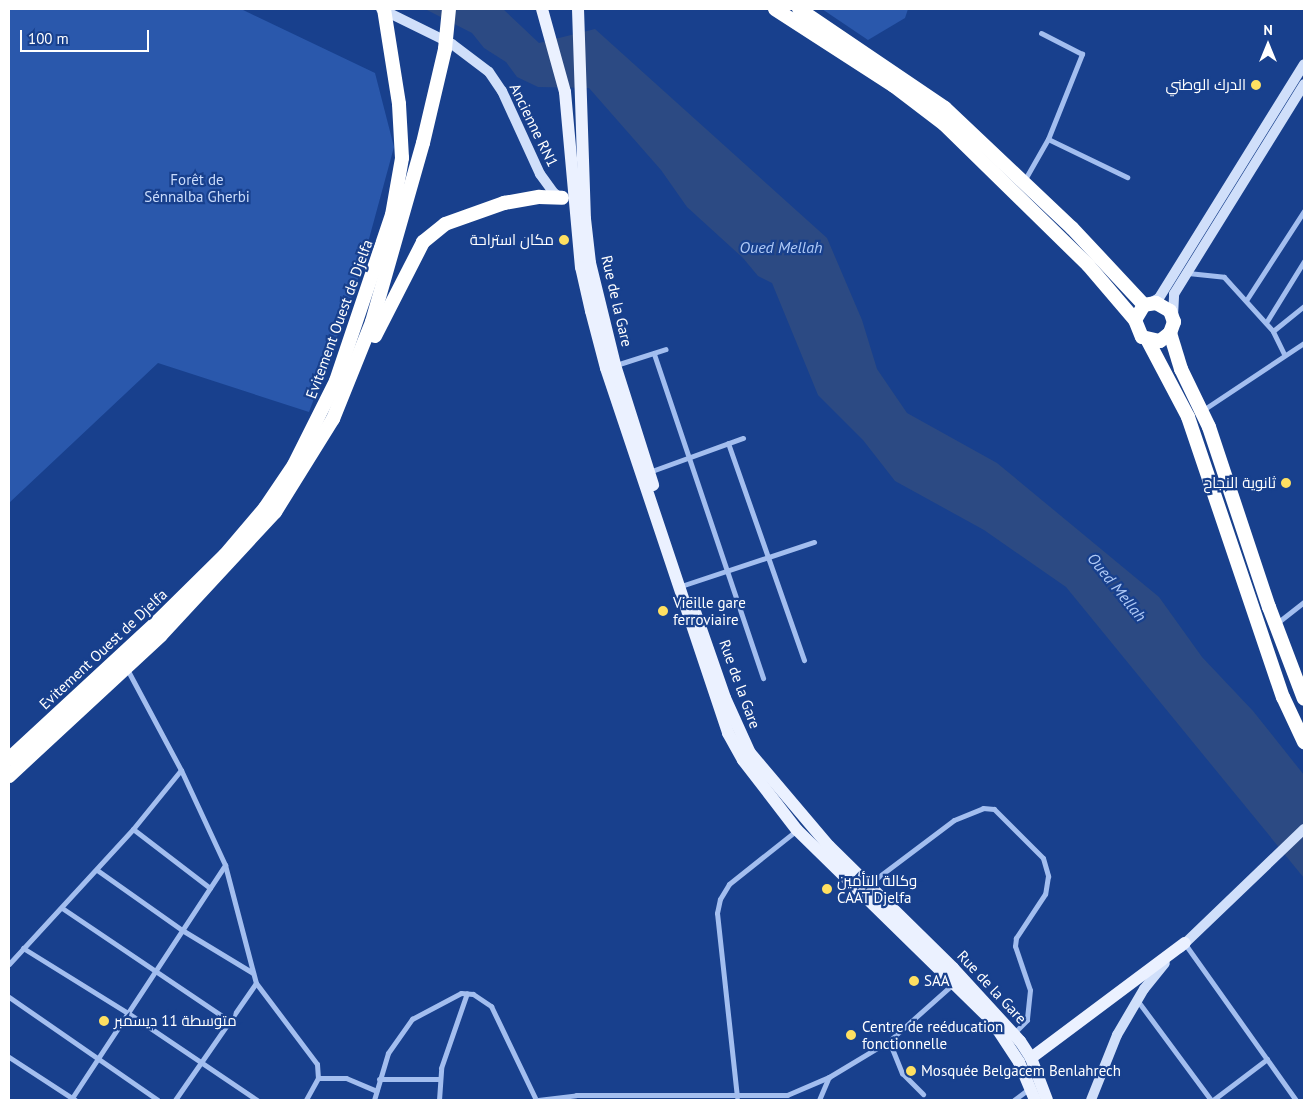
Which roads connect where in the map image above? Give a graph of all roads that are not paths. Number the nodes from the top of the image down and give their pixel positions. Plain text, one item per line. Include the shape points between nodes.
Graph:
1 (383, 9) edge
2 (449, 9) edge
3 (535, 9) edge
4 (542, 9) edge
5 (775, 9) edge
6 (798, 9) edge
7 (578, 12) edge
8 (548, 28) junction
9 (1041, 33) dead end
10 (1304, 64) edge
11 (1304, 84) edge
12 (1048, 139) junction
13 (1127, 177) dead end
14 (1023, 182) junction
15 (574, 199) junction
16 (1304, 211) edge
17 (1304, 261) edge
18 (1188, 273) junction
19 (1247, 299) junction
20 (1147, 304) junction
21 (1304, 306) edge
22 (1173, 316) junction
23 (1135, 320) junction
24 (1267, 321) junction
25 (1273, 331) junction
26 (1170, 334) junction
27 (1148, 341) junction
28 (1304, 343) edge
29 (666, 349) dead end
30 (654, 354) junction
31 (1284, 354) junction
32 (615, 365) junction
33 (1202, 410) junction
34 (333, 419) junction
35 (743, 438) dead end
36 (728, 443) junction
37 (688, 457) junction
38 (649, 472) junction
39 (814, 542) dead end
40 (766, 557) junction
41 (727, 569) junction
42 (684, 585) junction
43 (1304, 602) edge
44 (1275, 624) junction
45 (804, 660) dead end
46 (123, 662) junction
47 (764, 678) dead end
48 (1304, 699) edge
49 (1304, 742) edge
50 (9, 760) edge
51 (181, 770) junction
52 (9, 776) edge
53 (806, 821) junction
54 (133, 829) junction
55 (1304, 829) edge
56 (797, 830) junction
57 (225, 865) junction
58 (97, 870) junction
59 (868, 884) junction
60 (210, 888) junction
61 (62, 908) junction
62 (182, 930) junction
63 (1185, 943) junction
64 (23, 948) junction
65 (9, 964) edge
66 (155, 972) junction
67 (253, 973) junction
68 (958, 979) junction
69 (256, 983) junction
70 (467, 993) junction
71 (9, 998) edge
72 (1137, 1000) junction
73 (128, 1013) junction
74 (228, 1020) junction
75 (1014, 1034) junction
76 (889, 1041) junction
77 (9, 1057) edge
78 (1031, 1058) junction
79 (98, 1059) junction
80 (1267, 1059) junction
81 (199, 1064) junction
82 (318, 1078) junction
83 (829, 1078) junction
84 (440, 1079) junction
85 (379, 1080) junction
86 (1030, 1088) junction
87 (376, 1091) junction
88 (923, 1094) dead end
89 (787, 1095) junction
90 (658, 1096) junction
91 (737, 1097) junction
92 (74, 1099) edge
93 (748, 1099) edge
94 (158, 1100) edge
95 (175, 1100) edge
96 (257, 1100) edge
97 (306, 1100) edge
98 (374, 1100) edge
99 (439, 1100) edge
100 (537, 1100) edge
101 (653, 1100) edge
102 (780, 1100) edge
103 (819, 1100) edge
104 (1014, 1100) edge
105 (1035, 1100) edge
106 (1048, 1100) edge
107 (1092, 1100) edge
108 (1212, 1100) edge
109 (1296, 1100) edge

1 - 15 main road, Ancienne RN1 via 452,44 489,72 502,91 540,174 554,194
1 - 46 highway, Evitement Ouest de Djelfa, bridge via 399,104 402,165 392,215 336,381 294,465 259,514
2 - 34 highway, bridge via 445,49 385,284
3 - 8 main road
4 - 8 main road, Rue de la Gare
5 - 23 highway via 894,86 944,124 1088,265
6 - 14 highway via 945,108
7 - 15 main road, Rue de la Gare via 582,92
8 - 15 main road, Rue de la Gare via 565,92
9 - 12 street via 1082,54
10 - 20 main road via 1159,298
11 - 18 main road
12 - 13 street
12 - 14 street
14 - 20 highway
15 - 32 main road, Rue de la Gare
15 - 34 highway via 539,197 470,212 445,224 423,242
15 - 56 main road, Rue de la Gare via 581,267 606,368 717,704 743,760
16 - 19 street
17 - 24 street
18 - 19 street via 1224,277
18 - 22 main road via 1174,294
19 - 24 street
20 - 22 highway via 1166,307
20 - 23 highway
21 - 25 street
22 - 26 highway
23 - 27 highway via 1138,332
24 - 25 street
25 - 31 street
26 - 27 highway via 1160,341
26 - 33 highway via 1181,369
27 - 49 highway via 1188,417 1283,697
28 - 31 street
29 - 30 street
30 - 32 street
30 - 37 street
31 - 33 street
32 - 38 main road, Rue de la Gare
33 - 44 highway
34 - 46 highway via 275,512 161,636
35 - 36 street
36 - 37 street
36 - 40 street
37 - 38 street
37 - 41 street
38 - 42 main road, Rue de la Gare
39 - 40 street
40 - 41 street
40 - 45 street
41 - 42 street
41 - 47 street
42 - 53 main road, Rue de la Gare via 737,730 765,773
43 - 44 street
44 - 48 highway
46 - 50 highway, Evitement Ouest de Djelfa
46 - 51 street
46 - 52 highway, Evitement Ouest de Djelfa
51 - 54 street
51 - 57 street
53 - 56 street
53 - 59 main road, Rue de la Gare
54 - 58 street
54 - 60 street
55 - 63 main road
56 - 68 main road, Rue de la Gare
56 - 91 street via 729,884 720,900 718,913
57 - 60 street
57 - 67 street
58 - 61 street
58 - 62 street
59 - 68 main road, Rue de la Gare
59 - 75 street via 954,820 984,808 994,809 1043,858 1048,876 1045,894 1016,938 1015,946 1030,990 1026,1020
60 - 62 street
61 - 64 street
61 - 66 street
62 - 66 street
62 - 67 street
63 - 72 main road via 1159,968
63 - 78 main road
63 - 80 street
64 - 65 street
64 - 73 street
66 - 73 street
66 - 74 street
67 - 69 street
68 - 75 main road, Rue de la Gare
68 - 76 street
68 - 86 main road, Rue de la Gare via 1008,1043
69 - 74 street
69 - 82 street via 317,1064
70 - 84 street
70 - 85 street via 448,998 412,1019 388,1053
70 - 100 street via 491,1006
71 - 79 street
72 - 107 main road via 1118,1035
72 - 108 street
73 - 79 street
73 - 81 street
74 - 81 street
75 - 78 main road, Rue de la Gare
76 - 83 street
76 - 88 street via 902,1073
77 - 92 street
78 - 106 main road, Rue de la Gare
79 - 92 street
79 - 94 street
80 - 108 street
80 - 109 street
81 - 95 street
81 - 96 street
82 - 87 street via 346,1078
82 - 97 street
83 - 89 street
83 - 103 street
84 - 85 street
84 - 99 street
85 - 87 street
86 - 104 street
86 - 105 main road, Rue de la Gare
87 - 98 street
89 - 93 street
89 - 102 street
90 - 91 street
90 - 100 street via 576,1095
90 - 101 street
91 - 93 street

